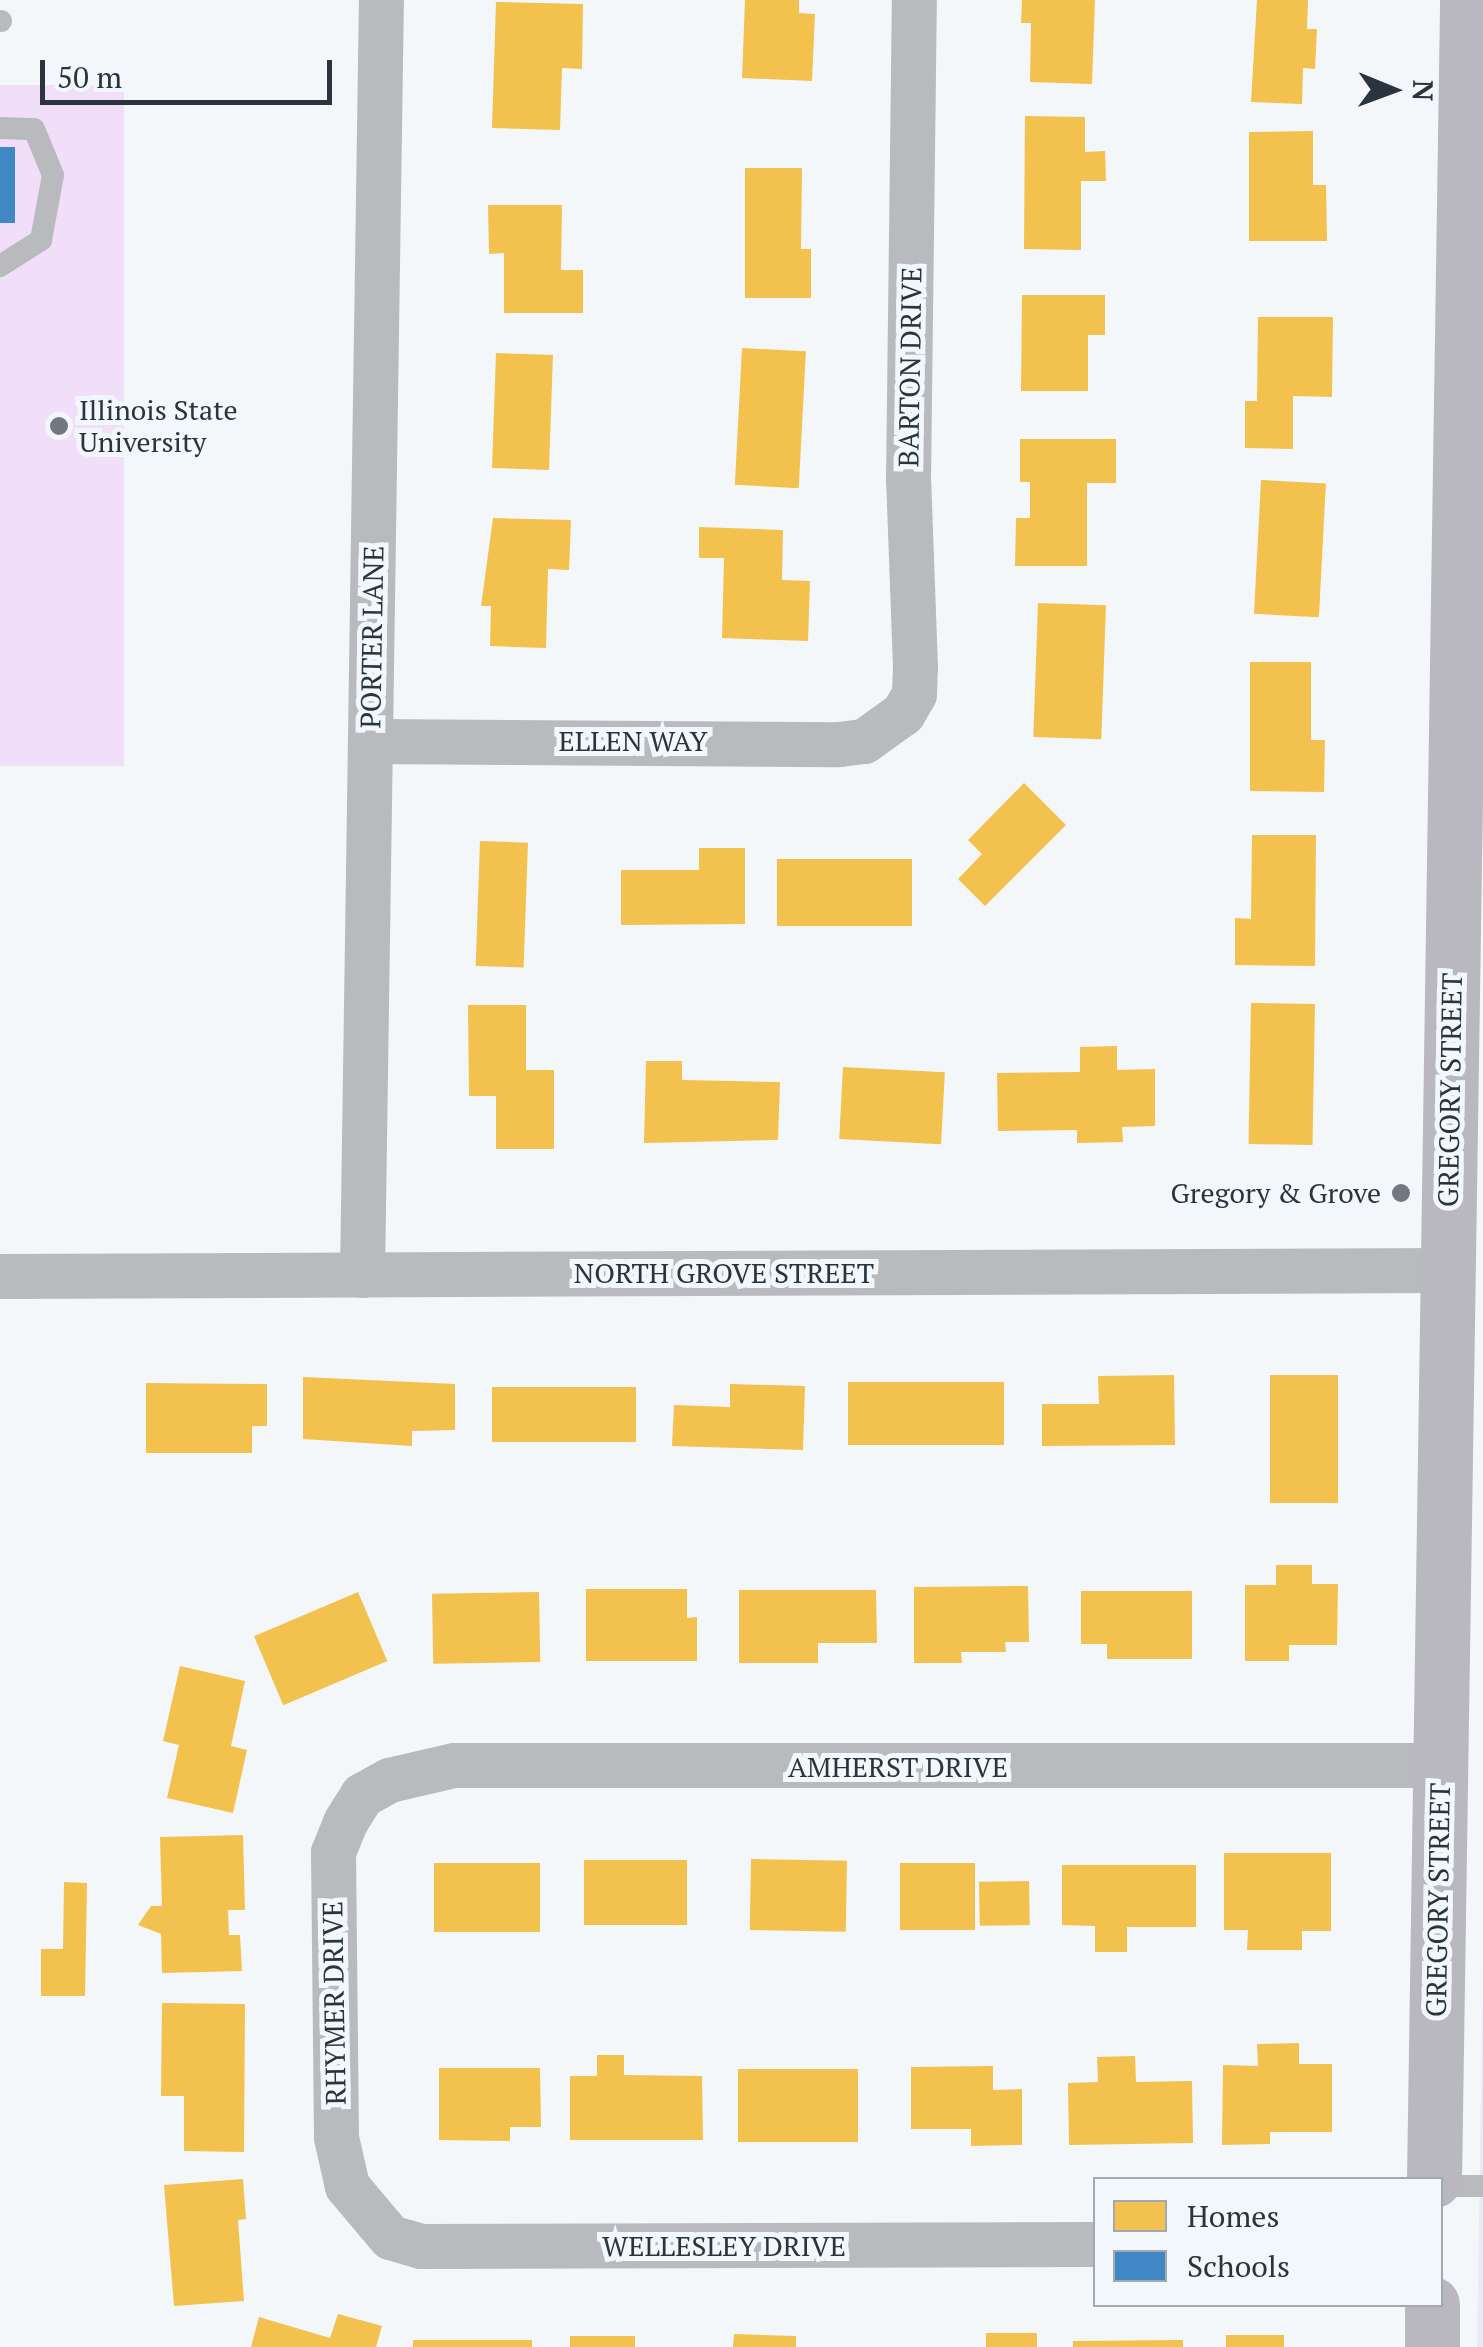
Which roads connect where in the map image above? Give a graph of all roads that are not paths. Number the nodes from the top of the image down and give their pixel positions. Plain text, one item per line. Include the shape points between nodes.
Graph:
1 (381, 0) edge
2 (914, 0) edge
3 (1466, 0) edge
4 (0, 128) edge
5 (0, 266) edge
6 (890, 726) joint
7 (371, 741) junction
8 (1448, 1270) junction
9 (362, 1275) junction
10 (0, 1276) edge
11 (1440, 1765) junction
12 (362, 1795) joint
13 (1434, 2177) edge
14 (1443, 2186) edge
15 (1483, 2186) edge
16 (363, 2212) joint
17 (1093, 2244) edge
18 (1432, 2307) edge
19 (1432, 2347) edge

1 - 7 street, PORTER LANE
2 - 6 street, BARTON DRIVE via 908,499 915,667 914,694
3 - 8 main road, GREGORY STREET
4 - 5 lane via 34,129 54,175 41,240
6 - 7 street, ELLEN WAY via 864,742 839,744
7 - 9 street, PORTER LANE
8 - 9 street, NORTH GROVE STREET
8 - 11 main road, GREGORY STREET
9 - 10 street, NORTH GROVE STREET
11 - 12 street, AMHERST DRIVE via 454,1765 420,1769
11 - 13 main road, GREGORY STREET
12 - 16 street, RHYMER DRIVE via 333,1852 336,2137 347,2186
14 - 15 lane
16 - 17 street, WELLESLEY DRIVE via 390,2238 420,2246
18 - 19 main road

